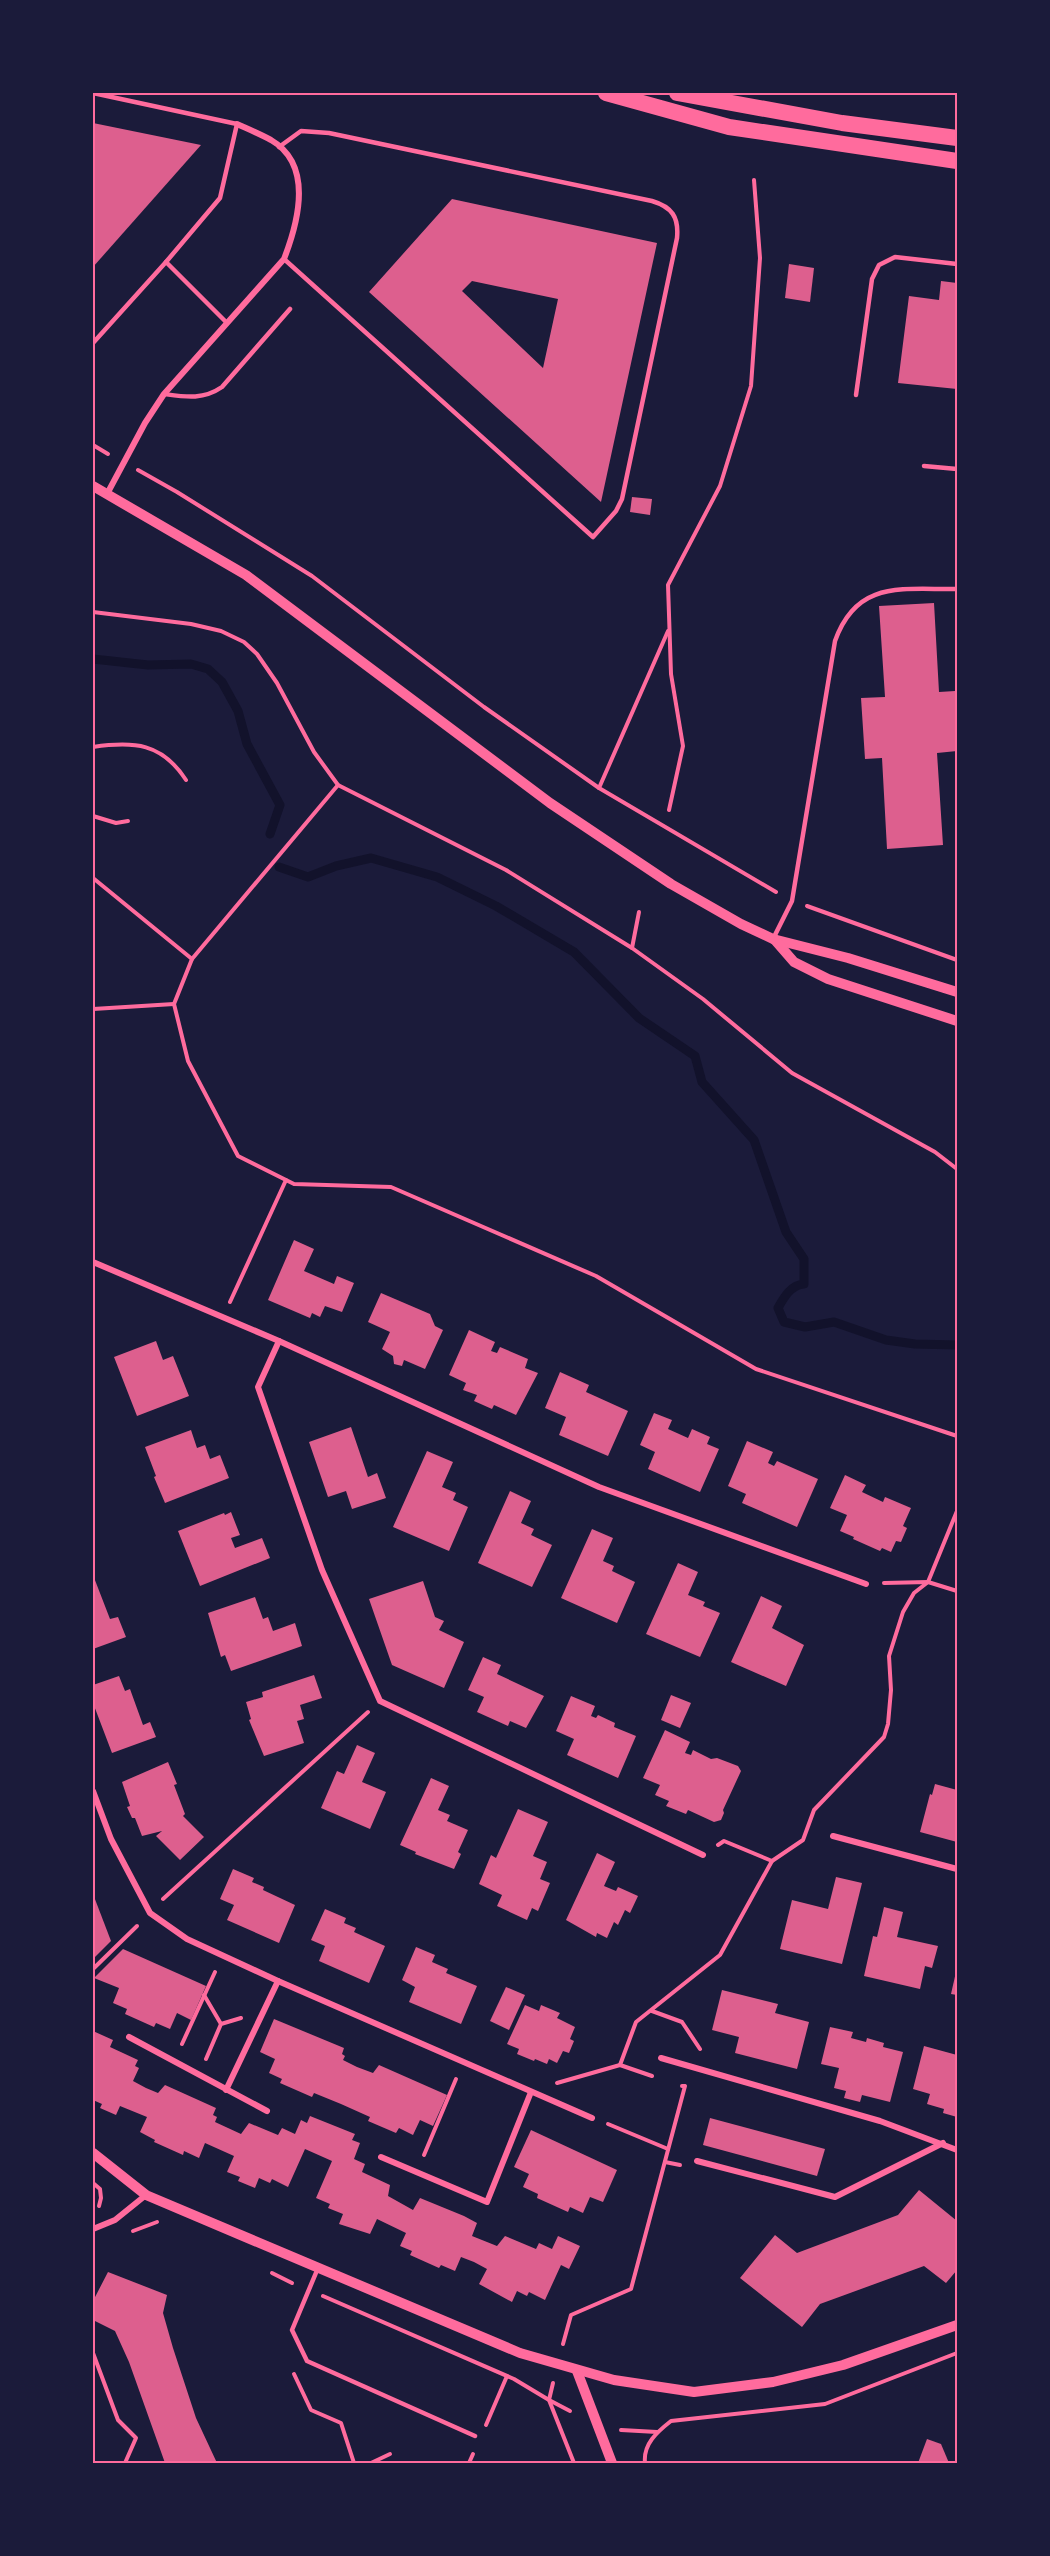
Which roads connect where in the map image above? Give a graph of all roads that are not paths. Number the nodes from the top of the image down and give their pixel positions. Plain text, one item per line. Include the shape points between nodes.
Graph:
1 (93, 93) edge
2 (606, 93) edge
3 (677, 93) edge
4 (237, 124) junction
5 (957, 138) edge
6 (279, 147) junction
7 (957, 161) edge
8 (284, 259) junction
9 (166, 262) junction
10 (957, 264) edge
11 (290, 309) dead end
12 (227, 323) junction
13 (93, 344) edge
14 (164, 394) junction
15 (856, 395) dead end
16 (924, 466) dead end
17 (957, 469) edge
18 (93, 486) edge
19 (107, 494) junction
20 (957, 589) edge
21 (773, 939) junction
22 (957, 992) edge
23 (957, 1021) edge
24 (93, 1262) edge
25 (279, 1341) junction
26 (866, 1584) road end
27 (93, 1791) edge
28 (833, 1836) dead end
29 (703, 1855) road end
30 (957, 1869) edge
31 (278, 1981) junction
32 (129, 2037) dead end
33 (661, 2058) dead end
34 (226, 2090) junction
35 (531, 2091) junction
36 (267, 2111) dead end
37 (592, 2118) road end
38 (943, 2143) junction
39 (957, 2150) edge
40 (93, 2153) edge
41 (381, 2157) dead end
42 (697, 2161) dead end
43 (146, 2195) junction
44 (93, 2229) edge
45 (318, 2268) junction
46 (957, 2325) edge
47 (578, 2371) junction
48 (475, 2436) dead end
49 (612, 2463) edge

1 - 4 lane
2 - 7 highway via 729,127
3 - 5 highway via 842,123
4 - 6 street
4 - 9 lane via 220,198
6 - 8 street via 293,164 300,199
6 - 8 lane via 301,131 329,133 652,201 665,205 675,215 677,238 622,499 616,511 593,537
8 - 12 street
9 - 12 lane
9 - 13 lane
10 - 15 lane via 896,257 879,265 872,279
11 - 14 lane via 222,387 199,397
12 - 14 street
14 - 19 street
16 - 17 lane
18 - 19 street
19 - 21 street via 246,575 550,803 645,867
20 - 21 lane via 881,591 853,609 839,629 792,901
21 - 22 street
21 - 23 street via 794,962 828,980
24 - 25 street
25 - 26 street via 599,1487
25 - 29 street via 258,1387 322,1570 380,1701
27 - 31 street via 111,1839 150,1913 187,1939
28 - 30 street
31 - 34 street
31 - 35 street
32 - 34 street
33 - 38 street
34 - 36 street
35 - 37 street
35 - 41 street via 487,2202
38 - 39 street
38 - 42 street via 834,2196
40 - 43 street
43 - 44 street via 115,2220
43 - 45 street
45 - 47 street via 520,2353
45 - 48 lane via 292,2330 307,2361
46 - 47 street via 843,2365 773,2382 694,2392
47 - 49 street

